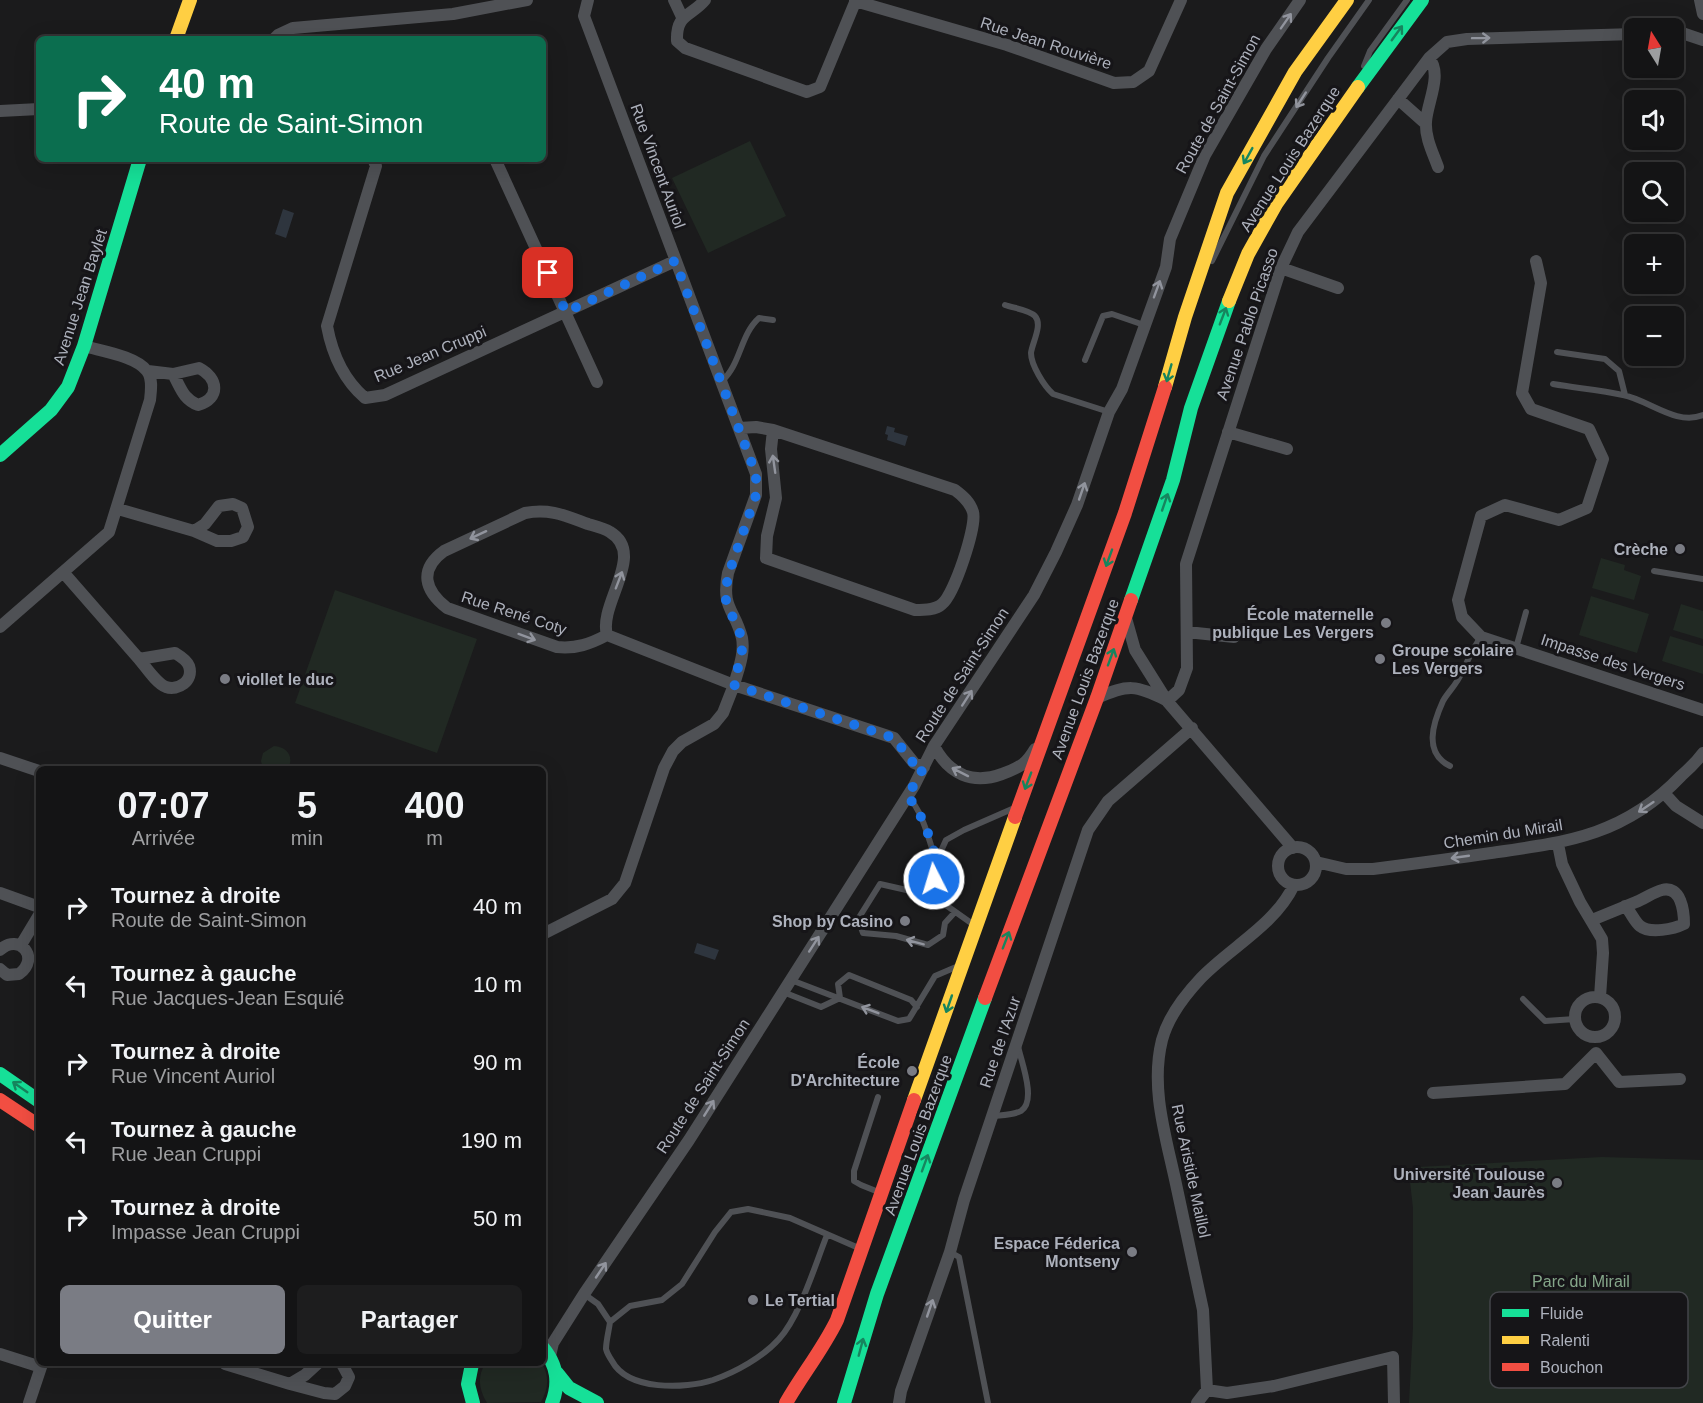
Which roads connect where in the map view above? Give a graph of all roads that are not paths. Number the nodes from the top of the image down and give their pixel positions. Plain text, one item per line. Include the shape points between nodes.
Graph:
1 (190, 0) edge
2 (527, 0) edge
3 (588, 0) edge
4 (674, 0) edge
5 (705, 0) edge
6 (1181, 0) edge
7 (1300, 0) edge
8 (1347, 0) edge
9 (1369, 0) edge
10 (1407, 0) edge
11 (1422, 0) edge
12 (1700, 0) edge
13 (856, 1) edge
14 (1703, 14) edge
15 (682, 17) junction
16 (1624, 34) edge
17 (1684, 34) edge
18 (177, 36) edge
19 (277, 36) edge
20 (1703, 40) edge
21 (1430, 58) junction
22 (1350, 97) junction
23 (1398, 99) junction
24 (36, 109) edge
25 (0, 111) edge
26 (1425, 123) junction
27 (139, 162) edge
28 (375, 162) edge
29 (496, 162) edge
30 (1438, 167) dead end
31 (675, 261) junction
32 (1536, 261) dead end
33 (1281, 268) junction
34 (1338, 288) dead end
35 (1005, 305) dead end
36 (1185, 316) junction
37 (568, 317) junction
38 (773, 320) dead end
39 (1144, 325) junction
40 (84, 346) junction
41 (1557, 351) dead end
42 (1085, 360) dead end
43 (148, 371) junction
44 (173, 374) dead end
45 (721, 381) junction
46 (597, 382) dead end
47 (1553, 384) dead end
48 (1625, 395) junction
49 (1109, 412) junction
50 (1703, 415) edge
51 (739, 428) junction
52 (773, 430) junction
53 (1228, 432) junction
54 (1287, 449) dead end
55 (0, 455) edge
56 (118, 509) junction
57 (194, 531) dead end
58 (1654, 571) dead end
59 (63, 572) junction
60 (1703, 579) edge
61 (1526, 612) dead end
62 (1126, 617) junction
63 (0, 627) edge
64 (1188, 632) junction
65 (607, 635) junction
66 (1234, 637) dead end
67 (1481, 637) junction
68 (1516, 648) junction
69 (139, 659) dead end
70 (734, 685) junction
71 (1097, 698) junction
72 (1167, 701) junction
73 (1703, 710) edge
74 (1192, 728) junction
75 (1044, 739) junction
76 (934, 746) junction
77 (1703, 753) edge
78 (0, 758) edge
79 (1450, 766) dead end
80 (924, 767) junction
81 (36, 770) edge
82 (1665, 794) junction
83 (907, 797) junction
84 (1018, 807) junction
85 (1703, 823) edge
86 (1558, 844) junction
87 (1293, 848) junction
88 (936, 862) junction
89 (1316, 862) junction
90 (1294, 885) junction
91 (0, 893) edge
92 (933, 896) junction
93 (36, 906) edge
94 (1626, 906) junction
95 (955, 912) junction
96 (36, 920) edge
97 (1592, 920) junction
98 (975, 926) junction
99 (546, 932) edge
100 (21, 945) junction
101 (0, 950) edge
102 (962, 964) junction
103 (0, 969) edge
104 (791, 980) junction
105 (783, 992) junction
106 (1600, 997) junction
107 (840, 998) junction
108 (1523, 999) dead end
109 (917, 1007) junction
110 (1575, 1018) junction
111 (1594, 1037) junction
112 (1017, 1043) junction
113 (1596, 1053) junction
114 (0, 1074) edge
115 (1680, 1079) dead end
116 (1433, 1092) dead end
117 (878, 1097) dead end
118 (36, 1099) edge
119 (0, 1100) edge
120 (993, 1116) junction
121 (36, 1124) edge
122 (882, 1193) junction
123 (826, 1235) junction
124 (863, 1250) junction
125 (950, 1252) junction
126 (584, 1294) junction
127 (610, 1322) junction
128 (547, 1352) edge
129 (0, 1354) edge
130 (36, 1364) edge
131 (41, 1366) edge
132 (232, 1366) edge
133 (315, 1366) edge
134 (343, 1366) edge
135 (469, 1367) edge
136 (557, 1373) junction
137 (290, 1384) junction
138 (1207, 1390) junction
139 (471, 1402) edge
140 (28, 1403) edge
141 (552, 1403) edge
142 (597, 1403) edge
143 (786, 1403) edge
144 (844, 1403) edge
145 (899, 1403) edge
146 (988, 1403) edge
147 (1197, 1403) edge
148 (1394, 1403) edge

1 - 18 main road
2 - 19 street via 453,14 293,28
3 - 31 street, Rue Vincent Auriol via 584,16
4 - 15 street
5 - 15 street
6 - 13 street, Rue Jean Rouvière via 1149,71 1133,82 1114,83 1007,45
39 -> 7 street, Route de Saint-Simon via 1166,267 1170,239 1206,155 1266,49
8 -> 36 main road, Avenue Louis Bazerque via 1295,72 1227,193
9 -> 36 lane via 1264,156
10 - 22 lane via 1370,51
22 -> 11 main road, Avenue Louis Bazerque
12 - 14 street
13 - 15 street via 820,87 807,92 685,48 677,41
21 -> 16 street, Avenue Pablo Picasso via 1447,42 1467,39
17 - 20 street
21 - 23 street, Avenue Pablo Picasso
21 - 26 street via 1436,69
62 -> 22 main road, Avenue Louis Bazerque via 1173,480 1191,408 1248,254 1276,204
23 - 26 street
23 - 33 street, Avenue Pablo Picasso via 1298,232
24 - 25 street
26 - 30 street
27 - 40 main road, Avenue Jean Baylet
28 - 37 street, Rue Jean Cruppi via 327,326 344,375 365,398 385,395
29 - 37 street
31 - 37 street, Rue Jean Cruppi
31 - 45 street, Rue Vincent Auriol
32 - 67 street via 1541,284 1522,393 1531,409 1589,429 1603,459 1587,508 1559,520 1505,505 1481,516 1458,600 1462,617
33 - 34 street
33 - 53 street, Avenue Pablo Picasso
35 - 49 lane via 1037,319 1031,352 1048,389
36 -> 75 main road, Avenue Louis Bazerque via 1125,513
37 - 46 street
38 - 45 lane via 759,318 750,326 731,373
39 - 42 lane via 1112,314 1103,316
39 - 49 street, Route de Saint-Simon via 1122,389
40 - 43 street via 133,360
40 - 55 main road, Avenue Jean Baylet via 68,387 51,410
41 - 48 lane via 1605,359 1619,371
43 - 44 street
43 - 56 street via 150,400
45 - 51 street, Rue Vincent Auriol
47 - 48 lane
48 - 50 lane via 1675,416
76 -> 49 street, Route de Saint-Simon via 1043,578 1077,505
51 - 52 street
51 - 70 street, Rue Vincent Auriol via 756,474 756,495 726,587 726,602 742,638
52 -> 52 street via 955,490 967,500 974,528 950,596 941,606 915,610 765,558 776,498
53 - 54 street
53 - 64 street, Avenue Pablo Picasso via 1186,564
56 - 57 street
56 - 59 street via 109,532
58 - 60 lane
59 - 63 street
59 - 69 street
61 - 68 lane
71 -> 62 main road, Avenue Louis Bazerque
62 - 72 street via 1135,650
64 - 66 street
64 - 72 street, Avenue Pablo Picasso via 1187,668 1179,690
65 -> 65 street, Rue René Coty via 604,626 608,609 625,564 618,539 601,528 553,511 525,513 444,551 432,559 427,571 433,597 447,608 480,620 556,647 573,648
65 - 70 street
67 - 68 street, Impasse des Vergers
67 - 79 lane via 1444,700 1432,734 1434,751
68 - 73 street, Impasse des Vergers
70 - 80 street via 894,738 914,764
70 - 99 street, Rue Vincent Auriol via 716,722 673,751 625,883 612,899
71 - 72 street via 1126,688 1141,688
144 -> 71 main road, Avenue Louis Bazerque via 877,1294
72 - 74 street
74 - 87 street
74 - 112 street, Rue de l'Azur via 1108,801 1088,830
75 -> 76 street via 1023,764 989,779 975,779 953,770
75 -> 84 main road, Avenue Louis Bazerque
76 - 80 street, Route de Saint-Simon
77 - 82 street, Chemin du Mirail
78 - 81 street
80 - 83 street, Route de Saint-Simon
82 - 85 street
82 -> 86 street, Chemin du Mirail via 1626,819
83 - 88 lane via 913,800
104 -> 83 street, Route de Saint-Simon
84 - 88 lane via 946,840
84 - 98 main road, Avenue Louis Bazerque
86 -> 89 street, Chemin du Mirail via 1373,869 1346,869
86 - 97 street via 1562,864
87 - 89 street via 1307,850
87 - 90 street via 1282,855 1279,867 1283,878
88 - 92 lane
89 - 90 street via 1311,879
90 - 138 street, Rue Aristide Maillol via 1275,914 1201,978 1172,1015 1162,1039 1159,1106 1203,1310
91 - 93 street
92 - 95 lane
95 -> 92 lane via 945,922 944,935 928,945 896,936 863,933 858,919 880,884
94 - 94 street via 1669,889 1682,902 1684,924 1648,930 1642,928
94 - 97 street
95 - 98 lane
96 - 100 street
97 - 106 street via 1602,939
98 - 102 main road, Avenue Louis Bazerque
100 - 101 street via 7,944
100 - 103 street via 29,956 25,970 13,976
102 - 109 lane via 935,976
102 -> 122 main road, Avenue Louis Bazerque
104 - 105 street, Route de Saint-Simon
104 - 107 lane
105 - 107 lane via 821,1007
126 -> 105 street, Route de Saint-Simon
106 - 110 street via 1582,1001
106 - 111 street via 1610,1003 1615,1019 1606,1034
109 -> 107 lane via 909,1019 898,1021
107 - 109 lane via 838,984 849,975 911,1000
108 - 110 lane via 1545,1021
110 - 111 street via 1578,1028
111 - 113 street
112 - 120 street, Rue de l'Azur
112 - 120 lane via 1028,1102 1019,1112
113 - 115 street via 1619,1082
113 - 116 street via 1565,1084
118 -> 114 main road
117 - 122 lane via 854,1181
119 - 121 main road
120 - 125 street, Rue de l'Azur
122 - 124 main road, Avenue Louis Bazerque
123 - 124 lane
123 - 127 lane via 790,1218 748,1209 731,1212 681,1284 662,1300 630,1306
123 - 127 lane via 792,1319 779,1339 731,1373 712,1381 666,1386 638,1382 617,1370 606,1350
124 - 143 main road, Avenue Louis Bazerque via 827,1341
145 -> 125 street, Rue de l'Azur
125 - 146 lane via 959,1257
126 - 127 lane via 598,1304
126 - 128 street, Route de Saint-Simon
128 - 136 main road
129 - 130 street
131 - 140 street
132 - 137 street
133 - 137 street
134 - 137 street via 349,1377 335,1394
135 - 139 main road
136 - 141 main road
136 - 142 main road via 569,1388
138 - 147 street
138 - 148 street via 1227,1393 1274,1386 1393,1357

